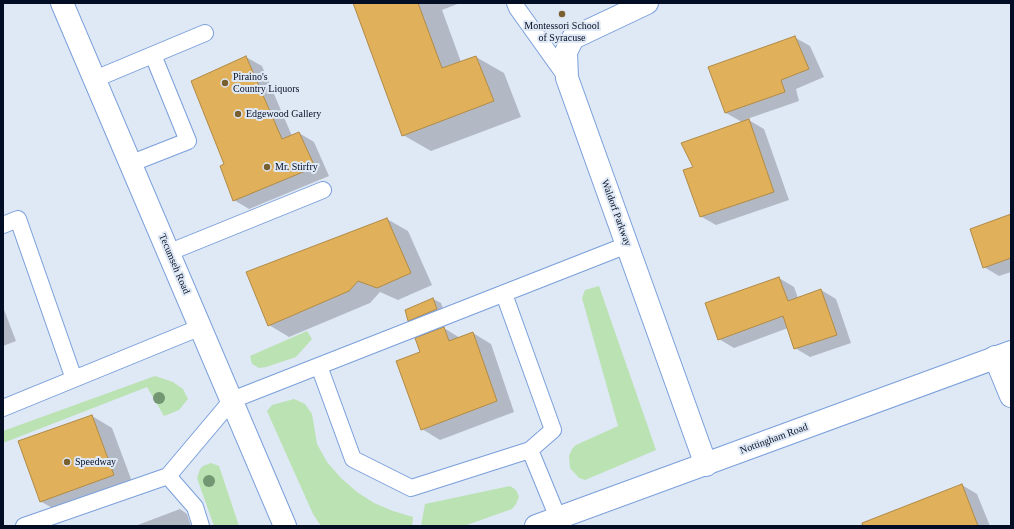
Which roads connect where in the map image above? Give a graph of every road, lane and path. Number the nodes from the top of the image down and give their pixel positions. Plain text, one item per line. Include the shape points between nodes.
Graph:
1 (62, 3) edge
2 (515, 3) edge
3 (647, 3) edge
4 (205, 33) dead end
5 (153, 55) junction
6 (567, 78) junction
7 (95, 79) junction
8 (132, 164) junction
9 (323, 190) dead end
10 (3, 225) edge
11 (627, 246) junction
12 (170, 252) junction
13 (504, 294) junction
14 (201, 327) junction
15 (1003, 355) edge
16 (319, 366) junction
17 (74, 379) junction
18 (1011, 396) edge
19 (232, 400) junction
20 (3, 408) edge
21 (530, 450) junction
22 (706, 464) junction
23 (168, 476) junction
24 (558, 518) junction
25 (24, 526) edge
26 (201, 526) edge
27 (285, 526) edge
28 (536, 526) edge

1 - 7 street, Tecumseh Road
2 - 6 lane
3 - 6 street, Waldorf Parkway via 574,38 566,52
4 - 5 lane
5 - 7 lane
5 - 8 lane via 188,141
6 - 11 street, Waldorf Parkway
7 - 8 street, Tecumseh Road
8 - 12 street, Tecumseh Road
9 - 12 lane
10 - 17 lane via 18,218
11 - 13 lane
11 - 22 street, Waldorf Parkway
12 - 14 street, Tecumseh Road
13 - 16 lane
13 - 21 lane via 554,430
14 - 17 lane
14 - 19 street, Tecumseh Road
15 - 18 street
15 - 22 street, Nottingham Road
16 - 19 lane
16 - 21 lane via 353,459 411,488
17 - 20 lane
19 - 23 lane
19 - 27 street, Tecumseh Road
21 - 24 lane
22 - 24 street, Nottingham Road
23 - 25 lane
23 - 26 lane via 195,507
24 - 28 street, Nottingham Road

